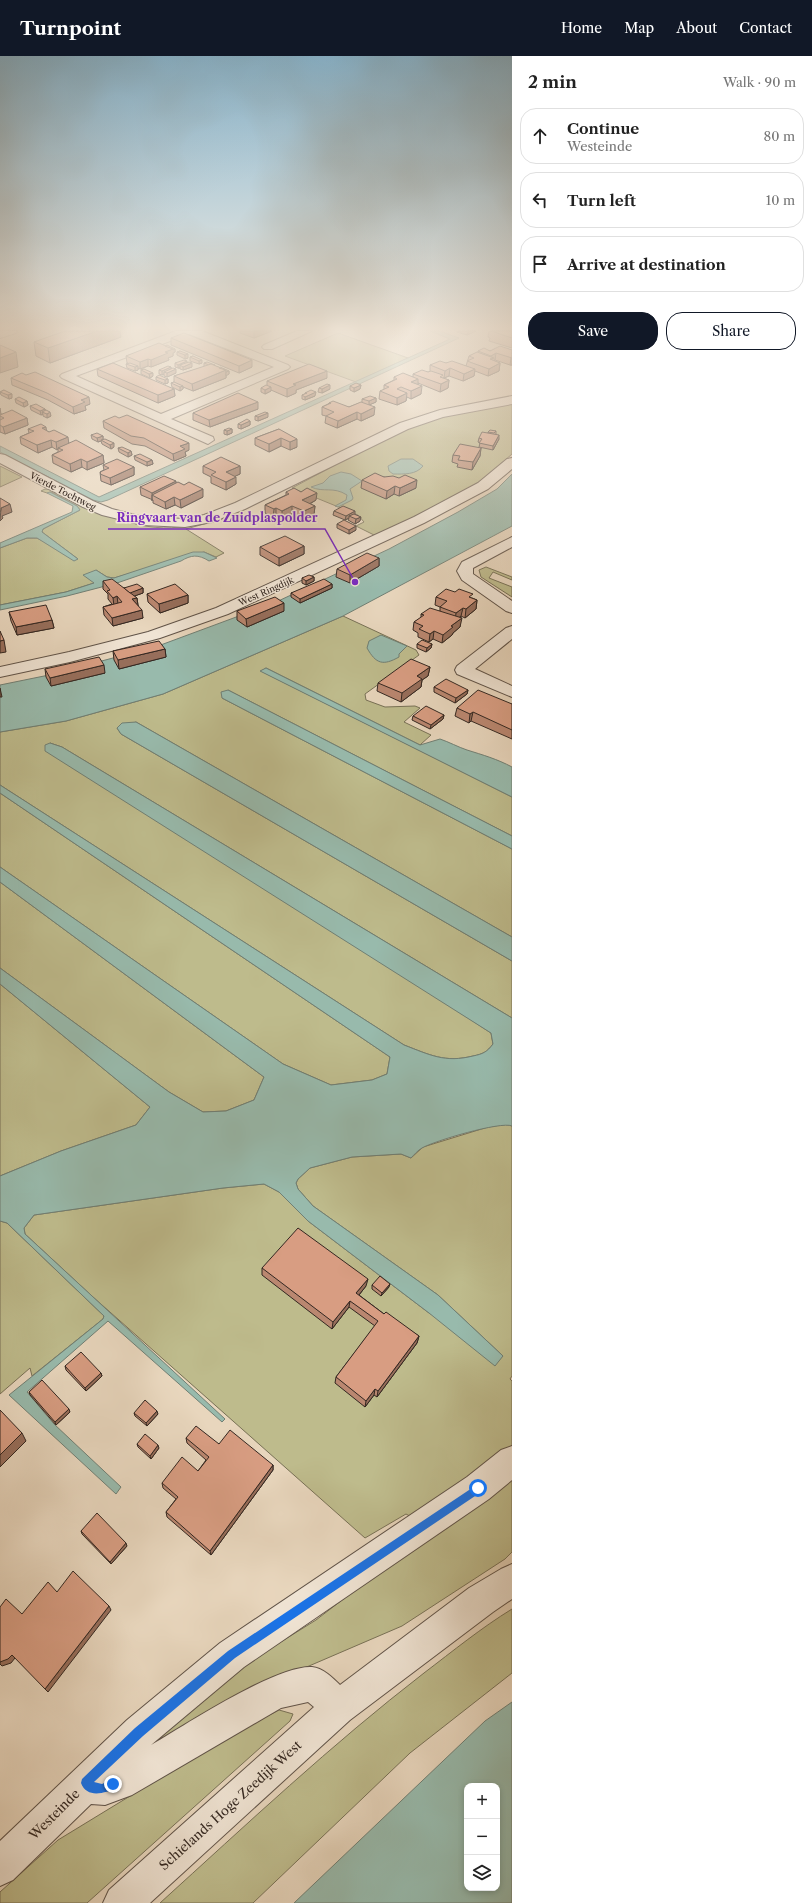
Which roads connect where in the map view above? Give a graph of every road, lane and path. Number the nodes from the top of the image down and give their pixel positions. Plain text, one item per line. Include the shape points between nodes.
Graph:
1 (156, 417) edge
2 (164, 417) edge
3 (430, 417) edge
4 (160, 419) junction
5 (208, 440) dead end
6 (0, 458) edge
7 (512, 462) edge
8 (512, 541) edge
9 (512, 608) edge
10 (512, 631) edge
11 (0, 672) edge
12 (512, 692) edge
13 (512, 1461) edge
14 (512, 1580) edge
15 (338, 1708) junction
16 (86, 1783) junction
17 (0, 1867) edge
18 (122, 1903) edge

1 - 4 street
2 - 4 street
3 - 6 street, Vierde Tochtweg via 404,426 240,506 208,519 185,523 143,521 107,512
4 - 5 street
7 - 11 street, West Ringdijk via 483,486 419,520 222,611 154,635
8 - 9 street via 464,569 467,577
10 - 12 street via 463,670
13 - 16 street, Westeinde via 478,1488 232,1655 139,1732
14 - 15 street, Schielands Hoge Zeedijk West via 481,1600
15 - 16 street via 313,1684 294,1687 273,1694 124,1780 102,1789
15 - 18 street, Schielands Hoge Zeedijk West
16 - 17 street, Westeinde

